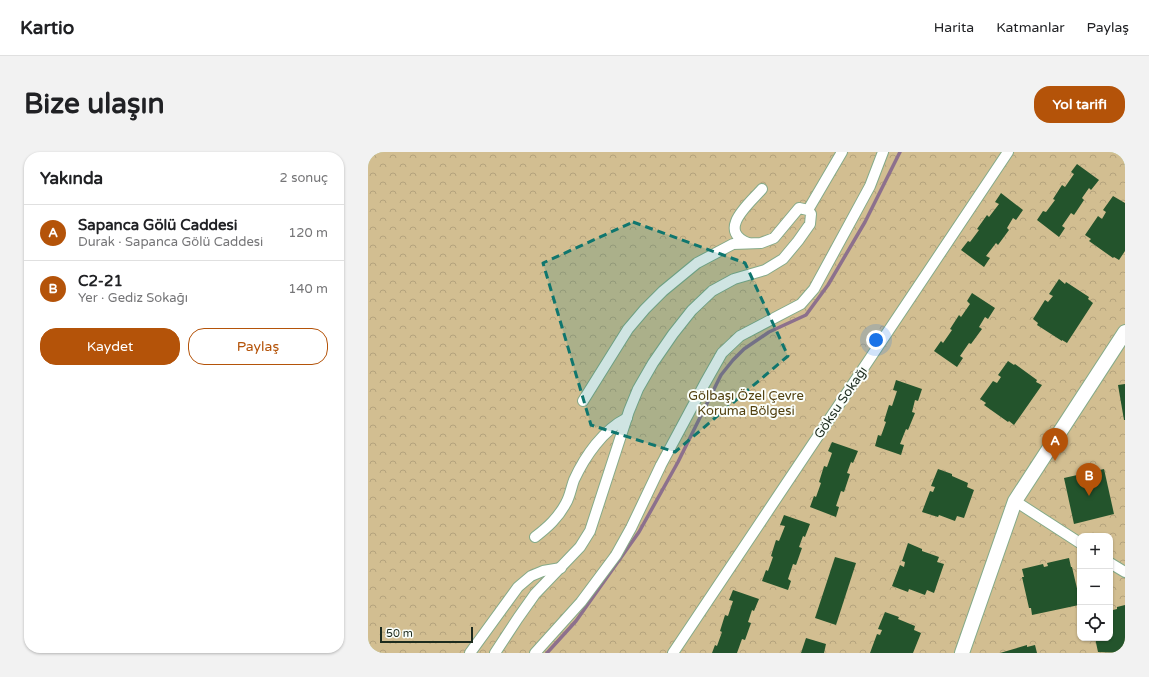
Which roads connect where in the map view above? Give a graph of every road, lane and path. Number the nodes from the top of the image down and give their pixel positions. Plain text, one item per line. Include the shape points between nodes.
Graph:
1 (842, 152) edge
2 (883, 152) edge
3 (1008, 152) edge
4 (762, 189) dead end
5 (808, 210) junction
6 (748, 243) junction
7 (1125, 332) edge
8 (583, 400) dead end
9 (627, 418) junction
10 (1015, 501) junction
11 (535, 537) dead end
12 (1077, 541) edge
13 (1113, 565) edge
14 (561, 568) junction
15 (1125, 572) edge
16 (470, 653) edge
17 (495, 653) edge
18 (535, 653) edge
19 (673, 653) edge
20 (962, 653) edge

1 - 5 street
2 - 18 street via 870,186 814,289 801,304 740,336 722,353 616,554 581,602
3 - 19 street, Göksu Sokağı
4 - 6 street via 735,222 736,236
5 - 6 street via 799,208 774,238 761,243
5 - 9 street via 811,214 810,224 783,259 765,270 734,279 712,291 692,310 653,363 638,389
6 - 8 street via 734,244 714,253 697,263 663,291 628,328
7 - 10 street
9 - 11 street via 608,431 588,455 559,515
9 - 14 street via 590,531
10 - 12 street
10 - 20 street
13 - 15 street
14 - 16 street via 531,576 518,587
14 - 17 street via 535,594

